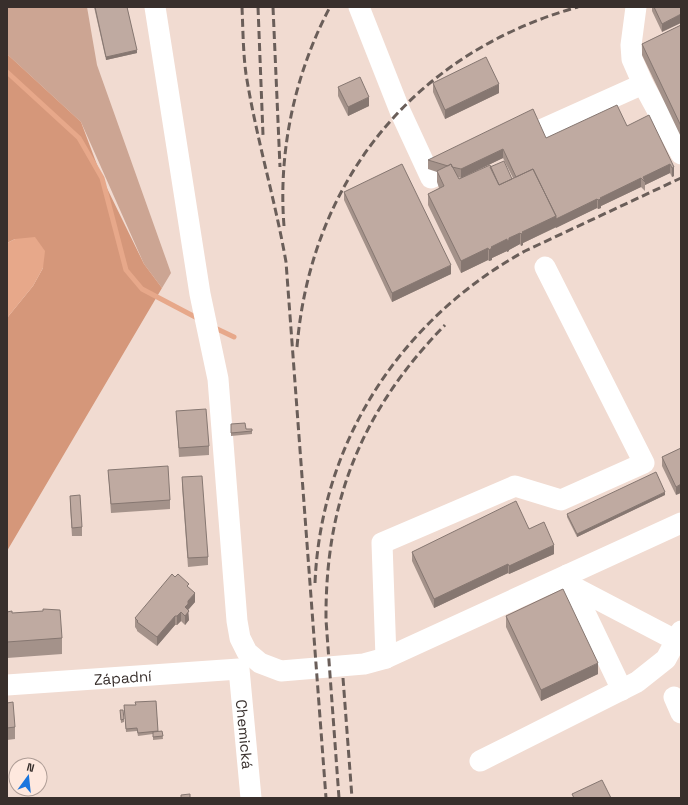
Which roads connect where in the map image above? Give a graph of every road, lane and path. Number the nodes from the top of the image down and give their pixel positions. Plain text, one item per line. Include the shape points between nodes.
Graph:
1 (155, 7) edge
2 (636, 7) edge
3 (362, 8) edge
4 (643, 84) junction
5 (500, 148) edge
6 (681, 154) edge
7 (480, 157) edge
8 (545, 267) dead end
9 (681, 524) edge
10 (570, 581) junction
11 (679, 638) edge
12 (386, 658) junction
13 (239, 669) joint
14 (7, 685) edge
15 (622, 690) junction
16 (480, 761) dead end
17 (251, 798) edge

1 - 12 street via 200,294 218,379 240,638 247,652 260,663 281,672 364,664
2 - 4 street via 631,45 632,59
3 - 7 street via 400,111 431,178
4 - 5 street
4 - 6 street
8 - 12 street via 644,463 561,500 515,486 382,543
9 - 10 street
10 - 11 street
10 - 12 street
10 - 15 street
11 - 15 street via 666,659 637,682
13 - 14 street, Západní
13 - 17 street, Chemická
15 - 16 street

